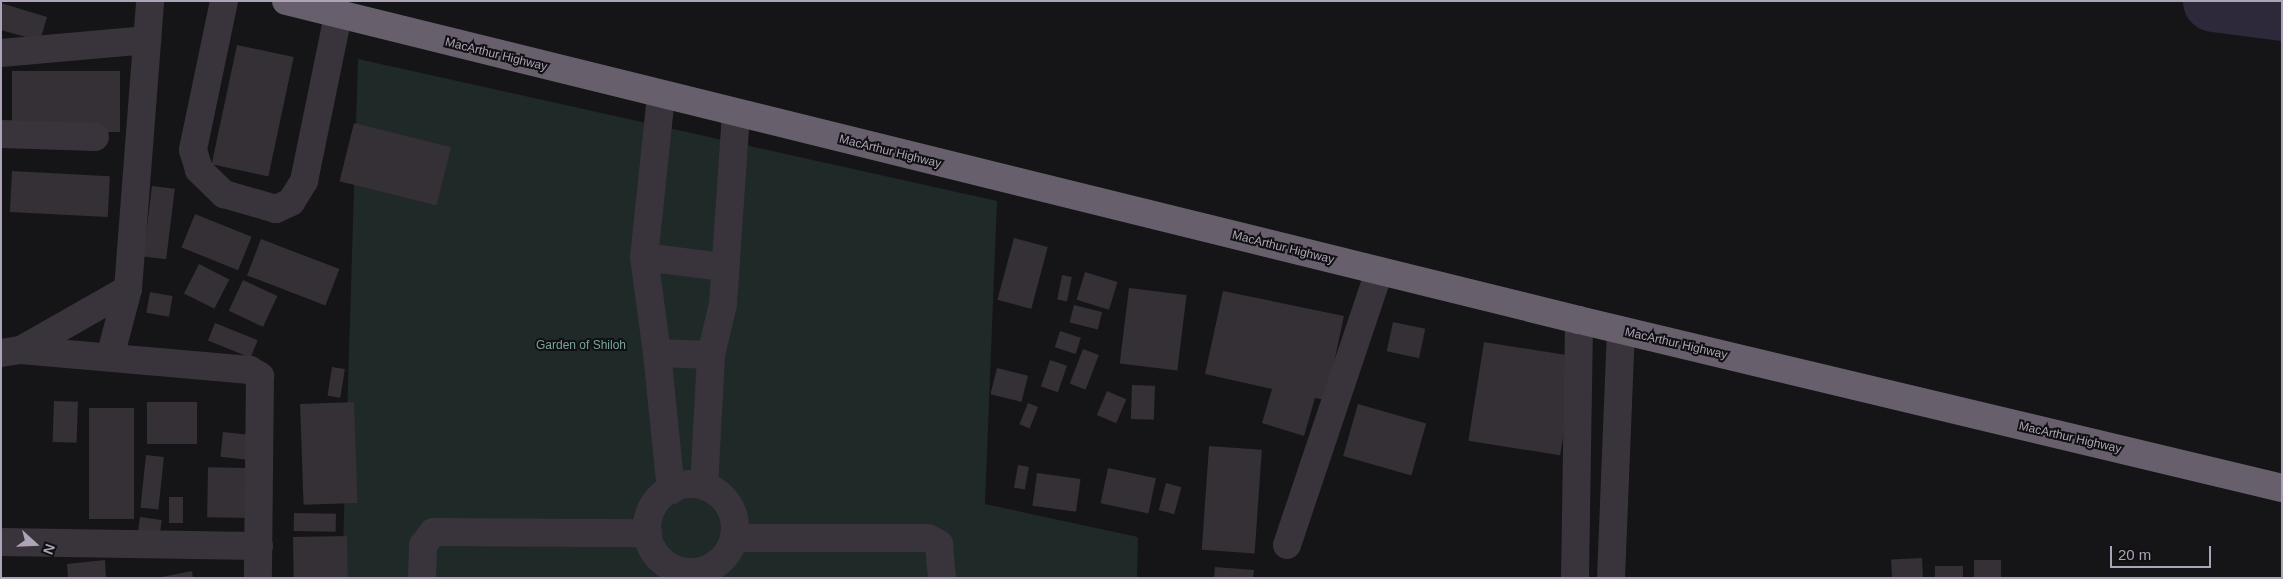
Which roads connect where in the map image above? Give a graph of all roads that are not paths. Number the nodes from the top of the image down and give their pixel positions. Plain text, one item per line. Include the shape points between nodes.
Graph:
1 (150, 1) edge
2 (224, 1) edge
3 (286, 1) edge
4 (338, 15) junction
5 (147, 40) junction
6 (1, 53) edge
7 (661, 96) junction
8 (736, 114) junction
9 (1, 134) edge
10 (95, 137) dead end
11 (644, 256) junction
12 (723, 267) junction
13 (1378, 271) junction
14 (128, 289) junction
15 (1579, 320) junction
16 (1621, 331) junction
17 (11, 351) edge
18 (657, 353) junction
19 (711, 355) junction
20 (110, 357) junction
21 (704, 486) junction
22 (2282, 488) edge
23 (671, 490) junction
24 (648, 533) junction
25 (734, 538) junction
26 (1, 542) edge
27 (1288, 545) dead end
28 (259, 546) junction
29 (685, 575) edge
30 (258, 578) edge
31 (422, 578) edge
32 (942, 578) edge
33 (1574, 578) edge
34 (1611, 578) edge

1 - 5 street
2 - 4 street via 193,150 199,170 224,194 276,210 291,202 304,182
3 - 4 highway, MacArthur Highway
4 - 7 highway, MacArthur Highway
5 - 6 street
5 - 14 street
7 - 8 highway, MacArthur Highway
7 - 11 street
8 - 12 street
8 - 13 highway, MacArthur Highway
9 - 10 street
11 - 12 street
11 - 18 street
12 - 19 street via 723,304
13 - 15 highway, MacArthur Highway
13 - 27 street
14 - 17 street
14 - 20 street
15 - 16 highway, MacArthur Highway
15 - 33 street
16 - 22 highway, MacArthur Highway
16 - 34 street
17 - 20 street
18 - 19 street
18 - 23 street
19 - 21 street
20 - 28 street via 250,370 260,376
21 - 23 street
21 - 25 street via 716,491 732,512
23 - 24 street via 653,508
24 - 29 street via 660,559
24 - 31 street via 433,532 423,545
25 - 29 street via 722,560
25 - 32 street via 928,538 940,544
26 - 28 street
28 - 30 street

